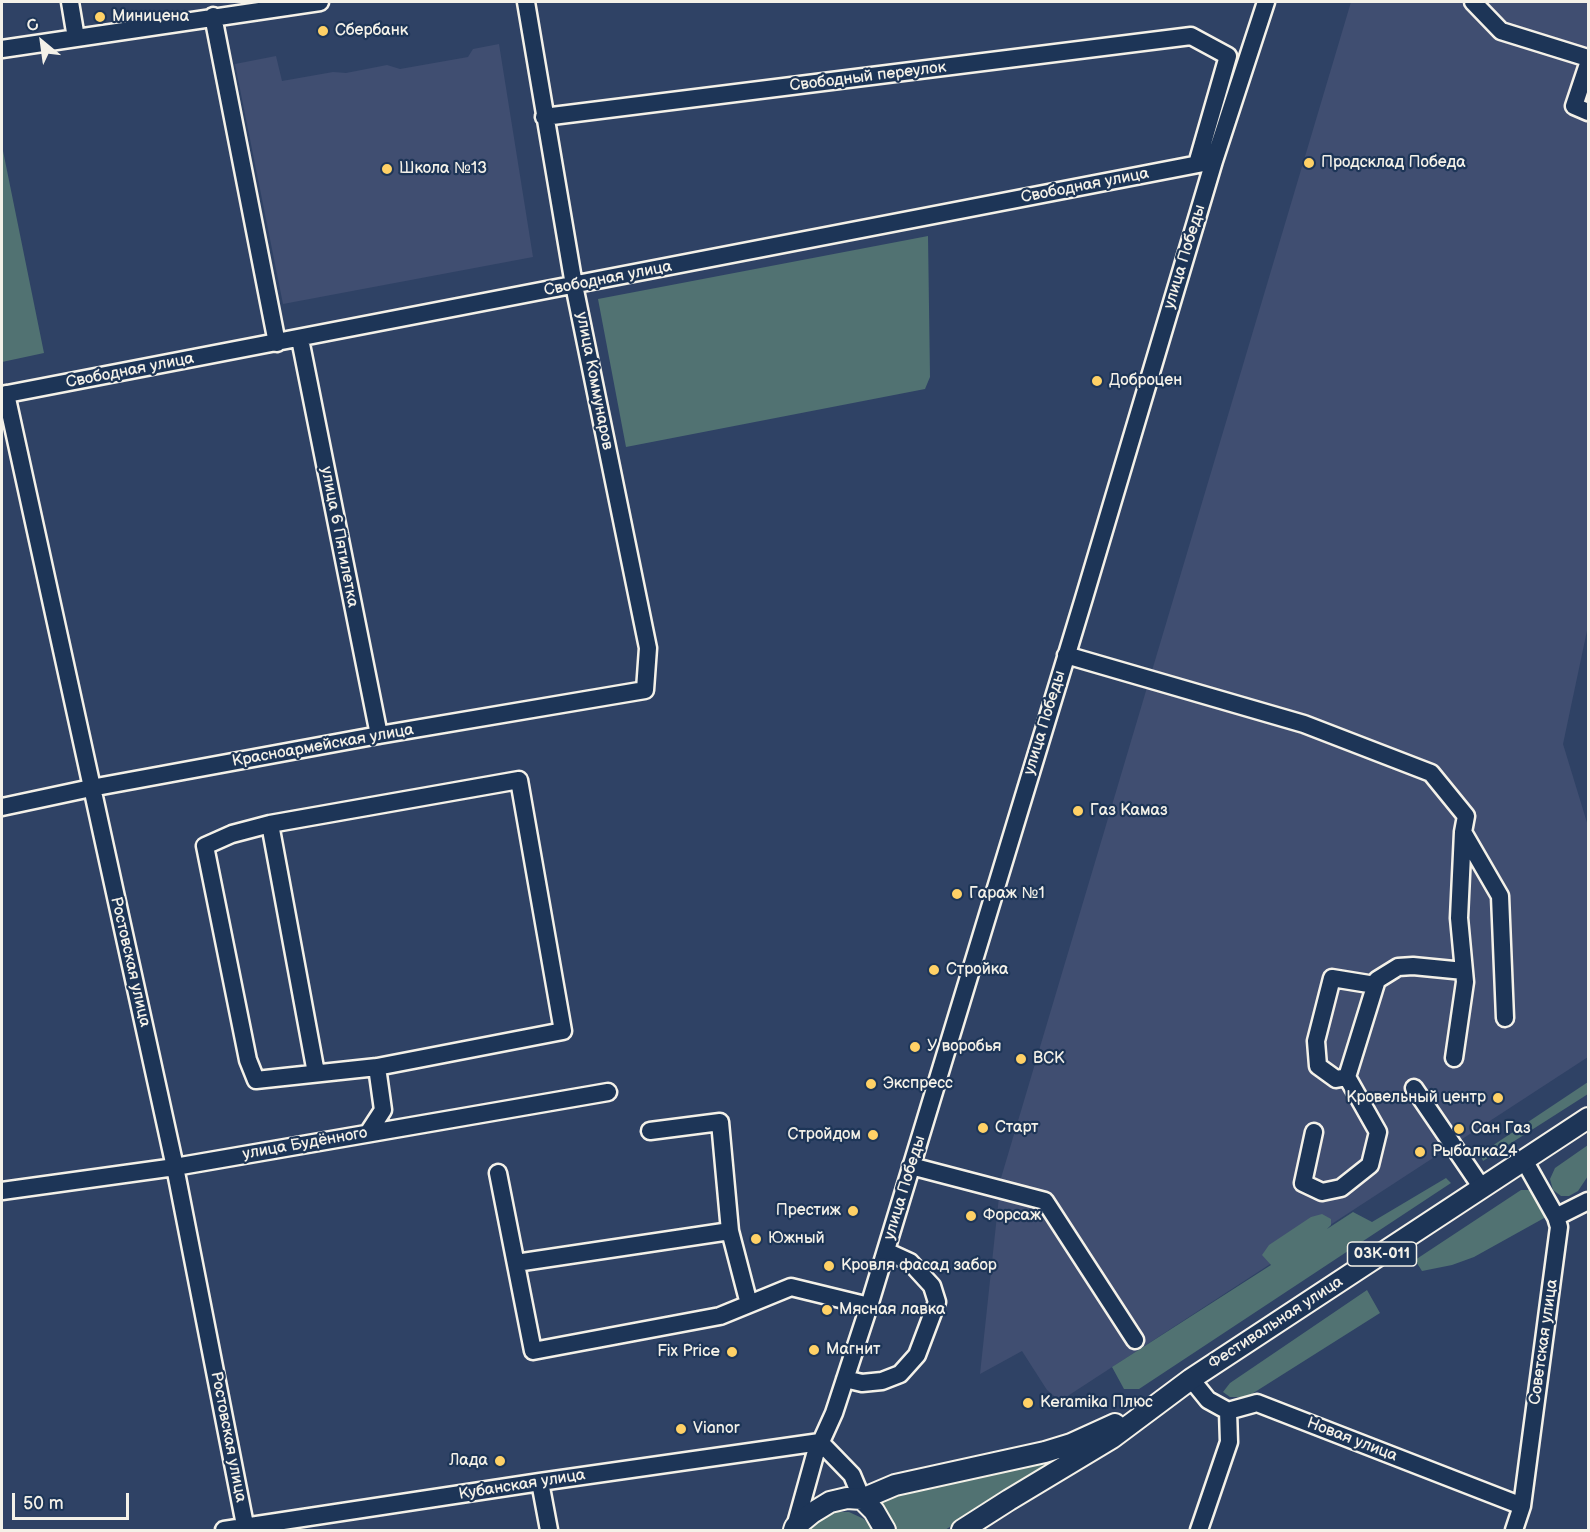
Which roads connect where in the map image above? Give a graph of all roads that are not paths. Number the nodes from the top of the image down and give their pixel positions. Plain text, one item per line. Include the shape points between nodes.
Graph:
1 (69, 2) edge
2 (320, 2) edge
3 (526, 2) edge
4 (1266, 2) edge
5 (1473, 2) edge
6 (213, 16) junction
7 (76, 38) junction
8 (2, 50) edge
9 (1588, 58) edge
10 (1588, 64) edge
11 (1588, 112) edge
12 (544, 117) junction
13 (1205, 162) junction
14 (574, 285) junction
15 (300, 339) junction
16 (277, 343) junction
17 (4, 395) edge
18 (1066, 654) junction
19 (645, 690) joint
20 (379, 735) junction
21 (91, 788) junction
22 (2, 807) edge
23 (270, 824) junction
24 (1462, 832) junction
25 (1464, 971) junction
26 (1375, 985) junction
27 (1505, 1018) dead end
28 (1454, 1058) dead end
29 (377, 1067) junction
30 (316, 1073) junction
31 (1347, 1077) junction
32 (1414, 1088) dead end
33 (608, 1092) dead end
34 (1588, 1118) edge
35 (650, 1131) dead end
36 (1314, 1132) dead end
37 (368, 1133) junction
38 (1524, 1160) junction
39 (911, 1166) junction
40 (175, 1167) junction
41 (498, 1173) dead end
42 (1482, 1188) junction
43 (2, 1191) edge
44 (1588, 1201) edge
45 (1556, 1217) junction
46 (730, 1231) junction
47 (886, 1251) junction
48 (516, 1263) junction
49 (749, 1304) junction
50 (869, 1306) junction
51 (1135, 1340) dead end
52 (845, 1379) junction
53 (1183, 1384) junction
54 (1228, 1411) junction
55 (820, 1442) junction
56 (852, 1475) junction
57 (540, 1482) junction
58 (895, 1485) junction
59 (862, 1499) junction
60 (1522, 1506) junction
61 (245, 1529) edge
62 (795, 1529) edge
63 (224, 1530) edge
64 (549, 1530) edge
65 (885, 1530) edge
66 (962, 1530) edge
67 (1199, 1530) edge
68 (1514, 1530) edge

1 - 7 street
2 - 6 street
3 - 12 street, улица Коммунаров
4 - 13 street, улица Победы
5 - 9 street via 1502,31
6 - 7 street
6 - 16 street
7 - 8 street
10 - 11 street via 1574,106
12 - 13 street, Свободный переулок via 1191,36 1228,56
12 - 14 street, улица Коммунаров
13 - 14 street, Свободная улица
13 - 18 street, улица Победы
14 - 15 street, Свободная улица
14 - 19 street, улица Коммунаров via 648,648
15 - 16 street, Свободная улица
15 - 20 street, улица 6 Пятилетка
16 - 17 street, Свободная улица
17 - 21 street, Ростовская улица
18 - 24 street via 1304,724 1431,773 1466,816
18 - 39 street, улица Победы
19 - 20 street, Красноармейская улица
20 - 21 street, Красноармейская улица
21 - 22 street, Красноармейская улица
21 - 40 street, Ростовская улица
23 - 29 street via 519,780 563,1031
23 - 30 street
23 - 30 street via 205,846 248,1060 256,1080
24 - 25 street via 1459,918
24 - 27 street via 1500,896
25 - 26 street via 1398,967
25 - 28 street
26 - 31 street
26 - 31 street via 1332,978 1316,1041 1318,1066 1336,1079
29 - 30 street
29 - 37 street via 383,1110
31 - 36 street via 1378,1132 1370,1165 1341,1188 1322,1192 1303,1183
32 - 42 street
33 - 37 street, улица Будённого
34 - 38 main road, Фестивальная улица / 03К-011
35 - 46 street via 720,1122
37 - 40 street, улица Будённого
38 - 42 main road, Фестивальная улица / 03К-011
38 - 45 street, Советская улица
39 - 47 street, улица Победы
39 - 51 street via 1046,1201
40 - 43 street, улица Будённого
40 - 61 street, Ростовская улица
41 - 48 street
42 - 53 main road, Фестивальная улица / 03К-011
44 - 45 street
45 - 60 street, Советская улица via 1559,1227
46 - 48 street
46 - 49 street
47 - 50 street, улица Победы
47 - 52 street via 910,1262 932,1286 936,1302 917,1355 900,1374 862,1383
48 - 49 street via 533,1351 720,1316
49 - 50 street via 791,1287
50 - 52 street, улица Победы
52 - 55 street, улица Победы
53 - 54 street
53 - 58 main road, Фестивальная улица via 1125,1419 1071,1444
53 - 66 main road, Фестивальная улица via 1112,1438
54 - 60 street, Новая улица via 1257,1404
54 - 67 street via 1229,1443
55 - 56 street
55 - 57 street, Кубанская улица
55 - 62 street, улица Победы
56 - 58 street via 870,1483
56 - 59 street
57 - 61 street, Кубанская улица
57 - 64 street
58 - 59 main road, Фестивальная улица
59 - 62 main road, Фестивальная улица via 830,1502
59 - 65 main road
60 - 68 street, Советская улица
61 - 63 street, Кубанская улица

